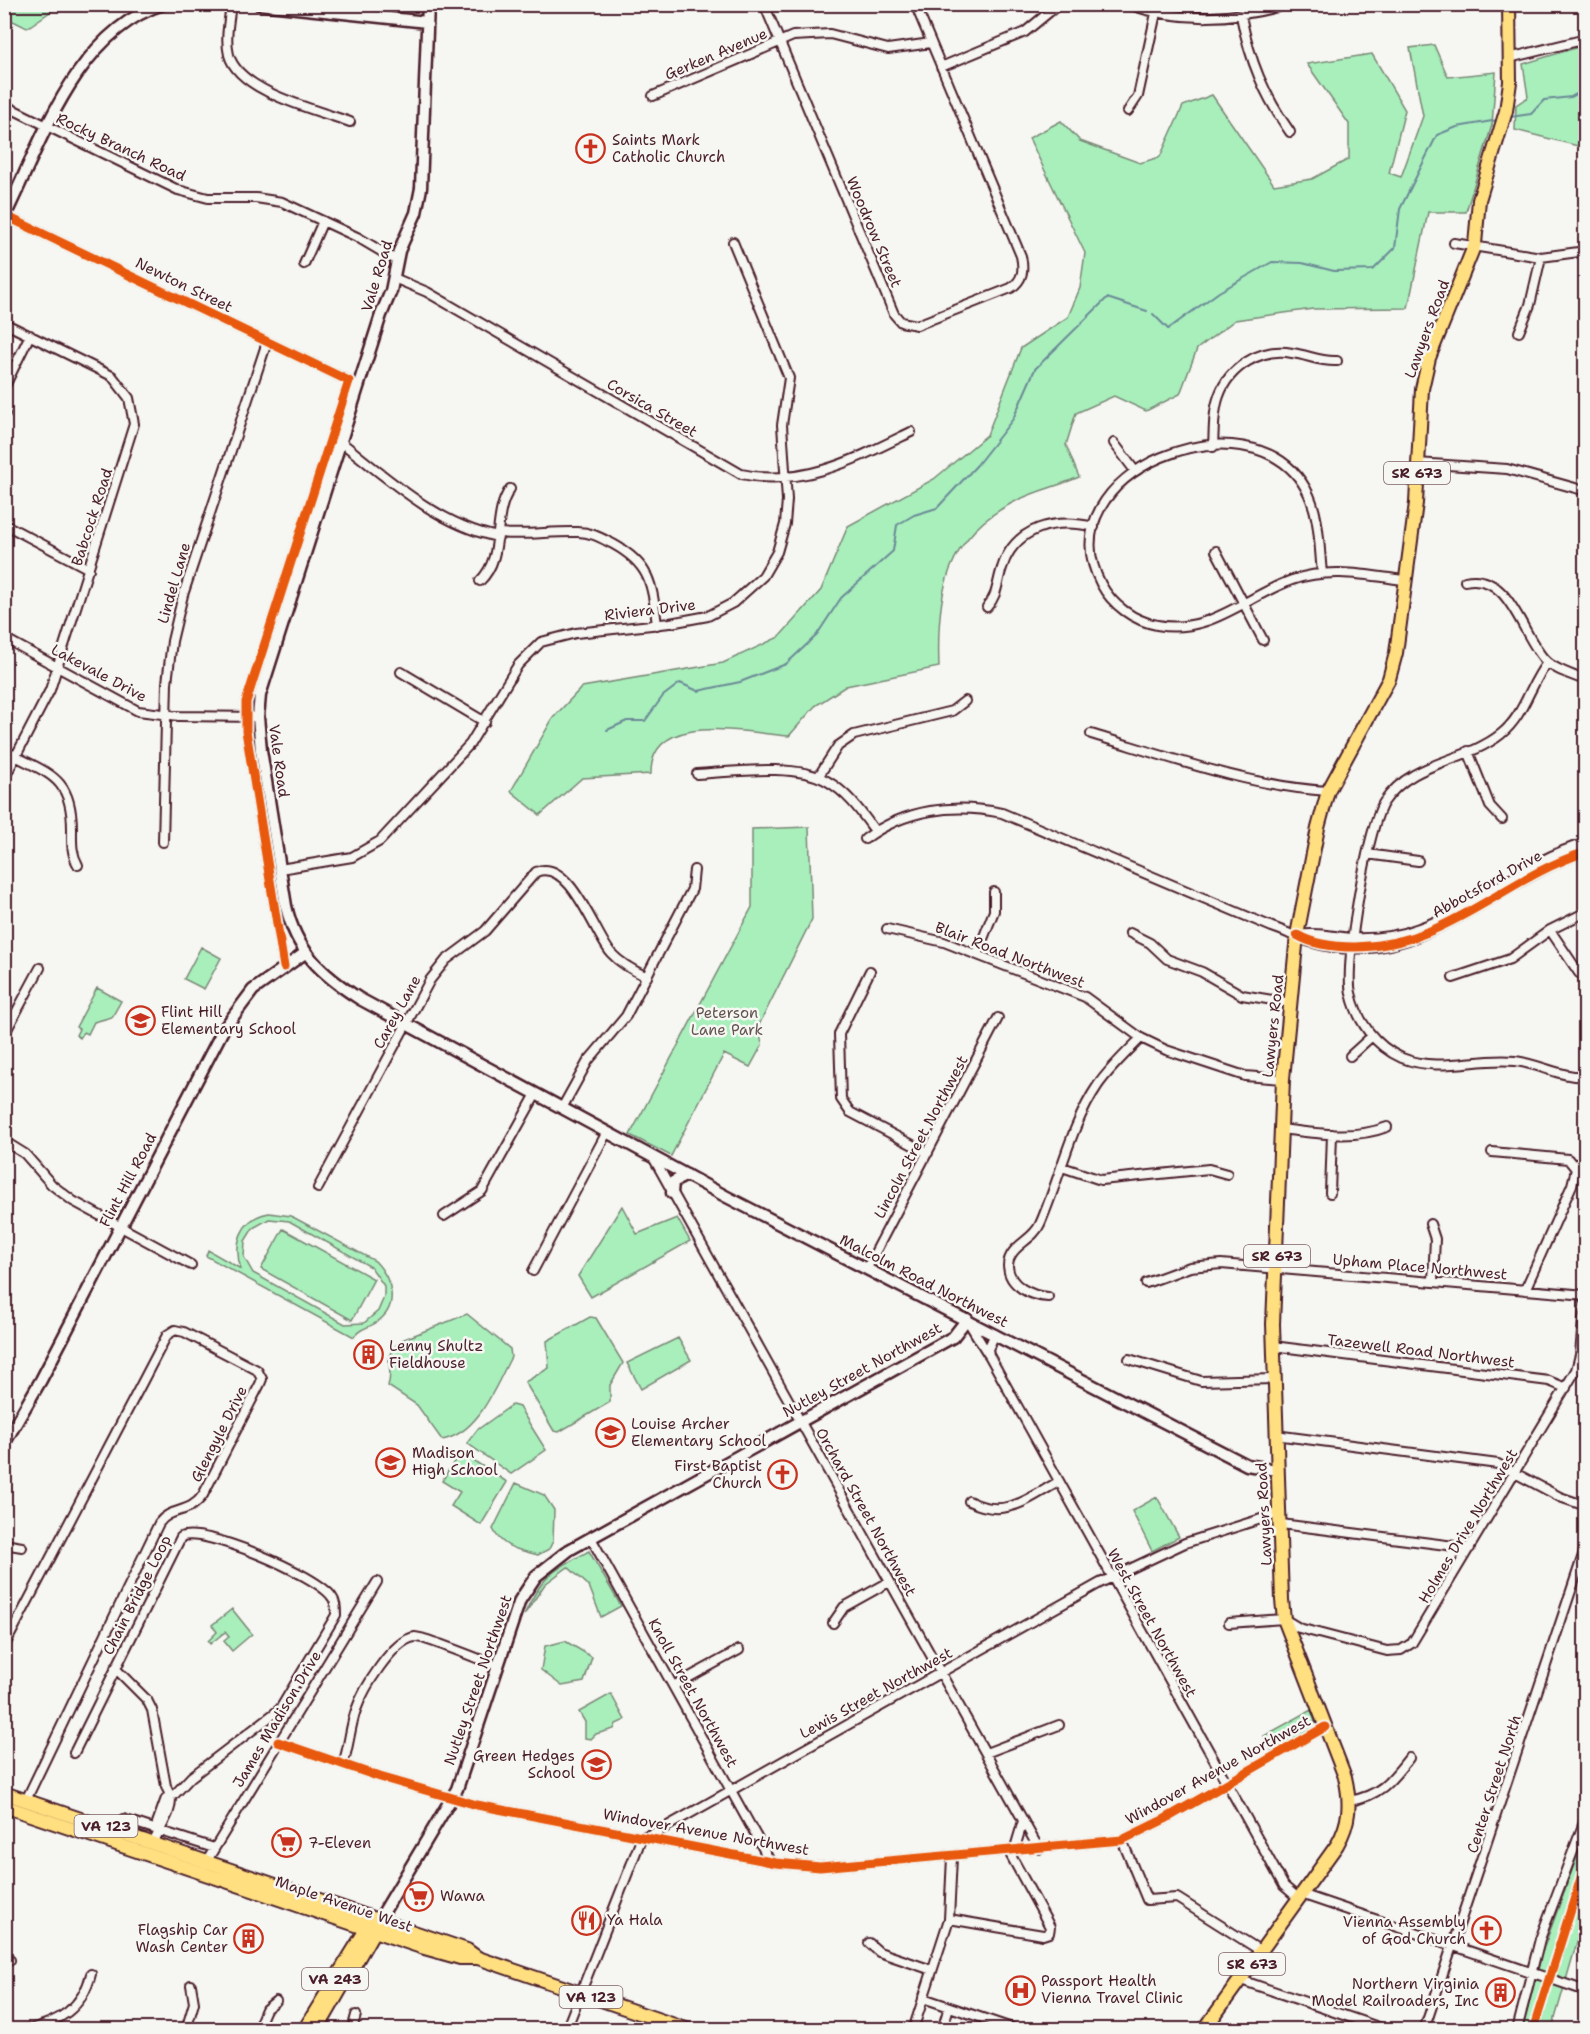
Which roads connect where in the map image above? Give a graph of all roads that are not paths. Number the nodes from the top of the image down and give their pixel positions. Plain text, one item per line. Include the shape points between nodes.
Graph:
1 (163, 4) edge
2 (231, 4) edge
3 (259, 4) edge
4 (428, 4) edge
5 (764, 4) edge
6 (915, 4) edge
7 (1059, 4) edge
8 (1127, 4) edge
9 (1289, 4) edge
10 (1509, 4) edge
11 (1156, 13) junction
12 (1241, 16) junction
13 (427, 22) junction
14 (1586, 39) edge
15 (779, 41) junction
16 (931, 43) junction
17 (1509, 58) junction
18 (941, 67) junction
19 (653, 96) dead end
20 (4, 105) edge
21 (1128, 111) dead end
22 (350, 122) dead end
23 (48, 128) junction
24 (1290, 132) dead end
25 (5, 217) edge
26 (323, 221) junction
27 (733, 242) dead end
28 (1454, 243) dead end
29 (1475, 244) junction
30 (1586, 251) edge
31 (1541, 257) junction
32 (396, 260) junction
33 (304, 264) dead end
34 (393, 278) junction
35 (4, 322) edge
36 (1519, 332) dead end
37 (30, 335) junction
38 (267, 342) junction
39 (1337, 361) dead end
40 (356, 383) junction
41 (4, 388) edge
42 (911, 432) dead end
43 (341, 442) junction
44 (1114, 443) dead end
45 (1214, 447) junction
46 (1417, 463) junction
47 (1135, 471) junction
48 (786, 476) junction
49 (510, 489) dead end
50 (1586, 491) edge
51 (4, 525) edge
52 (1094, 527) junction
53 (498, 535) junction
54 (1216, 551) dead end
55 (89, 569) junction
56 (1322, 573) junction
57 (1404, 580) junction
58 (480, 581) dead end
59 (1465, 581) dead end
60 (1244, 605) junction
61 (987, 607) dead end
62 (657, 624) junction
63 (4, 638) edge
64 (1263, 640) dead end
65 (1547, 663) junction
66 (57, 667) junction
67 (401, 672) dead end
68 (1581, 680) dead end
69 (965, 702) dead end
70 (166, 715) junction
71 (245, 717) junction
72 (258, 717) junction
73 (486, 722) junction
74 (1091, 734) dead end
75 (4, 750) edge
76 (1468, 751) junction
77 (16, 757) junction
78 (697, 774) dead end
79 (818, 777) junction
80 (4, 779) edge
81 (1328, 791) junction
82 (1502, 819) dead end
83 (875, 831) junction
84 (865, 838) dead end
85 (164, 842) dead end
86 (1586, 843) edge
87 (1586, 852) edge
88 (1367, 854) junction
89 (1418, 861) dead end
90 (78, 865) dead end
91 (280, 869) junction
92 (694, 870) dead end
93 (994, 892) dead end
94 (1586, 912) edge
95 (887, 929) dead end
96 (1550, 930) junction
97 (1130, 933) dead end
98 (1297, 935) junction
99 (1353, 942) junction
100 (305, 953) junction
101 (977, 954) junction
102 (284, 967) junction
103 (40, 968) dead end
104 (870, 971) dead end
105 (1579, 973) dead end
106 (647, 977) junction
107 (1453, 978) dead end
108 (1291, 1003) junction
109 (998, 1018) dead end
110 (405, 1024) junction
111 (4, 1035) edge
112 (1372, 1036) junction
113 (1141, 1038) junction
114 (1350, 1056) dead end
115 (1586, 1076) edge
116 (1283, 1079) junction
117 (536, 1094) junction
118 (562, 1108) junction
119 (1387, 1127) dead end
120 (1281, 1130) junction
121 (607, 1132) junction
122 (1332, 1134) junction
123 (4, 1141) edge
124 (1492, 1152) dead end
125 (928, 1153) junction
126 (653, 1157) junction
127 (1586, 1159) edge
128 (1575, 1165) junction
129 (1062, 1167) junction
130 (1227, 1174) dead end
131 (687, 1175) junction
132 (318, 1188) dead end
133 (672, 1193) junction
134 (1330, 1193) dead end
135 (444, 1216) dead end
136 (1430, 1224) dead end
137 (120, 1227) junction
138 (191, 1265) dead end
139 (1276, 1268) junction
140 (867, 1269) junction
141 (533, 1271) dead end
142 (1433, 1281) junction
143 (1146, 1283) dead end
144 (1525, 1290) junction
145 (1585, 1295) edge
146 (1048, 1297) dead end
147 (967, 1319) junction
148 (995, 1334) junction
149 (1273, 1346) junction
150 (988, 1355) junction
151 (1129, 1359) dead end
152 (1274, 1379) junction
153 (1566, 1388) junction
154 (800, 1422) junction
155 (1275, 1435) junction
156 (4, 1444) edge
157 (1276, 1470) junction
158 (1516, 1472) junction
159 (1058, 1482) junction
160 (969, 1500) dead end
161 (1586, 1506) edge
162 (1281, 1519) junction
163 (591, 1538) junction
164 (4, 1544) edge
165 (1586, 1546) edge
166 (22, 1547) dead end
167 (1470, 1548) junction
168 (1111, 1578) junction
169 (377, 1582) dead end
170 (889, 1582) junction
171 (1284, 1619) junction
172 (832, 1623) dead end
173 (1229, 1623) dead end
174 (4, 1647) edge
175 (739, 1650) dead end
176 (497, 1666) junction
177 (116, 1668) junction
178 (941, 1674) junction
179 (675, 1686) junction
180 (1059, 1725) dead end
181 (1325, 1726) junction
182 (278, 1742) junction
183 (986, 1753) junction
184 (74, 1754) dead end
185 (1409, 1758) dead end
186 (343, 1764) junction
187 (1225, 1783) junction
188 (731, 1790) junction
189 (4, 1793) edge
190 (170, 1796) junction
191 (452, 1799) junction
192 (26, 1800) junction
193 (1349, 1801) junction
194 (4, 1806) edge
195 (1586, 1817) edge
196 (123, 1819) dead end
197 (1023, 1821) junction
198 (156, 1836) junction
199 (642, 1837) junction
200 (1122, 1840) junction
201 (214, 1848) junction
202 (1039, 1849) junction
203 (1012, 1851) junction
204 (952, 1857) junction
205 (770, 1861) junction
206 (205, 1865) junction
207 (1300, 1896) junction
208 (949, 1919) junction
209 (374, 1926) junction
210 (869, 1943) dead end
211 (1452, 1947) junction
212 (1261, 1951) junction
213 (932, 1970) junction
214 (1530, 1972) junction
215 (91, 1974) dead end
216 (1241, 1980) junction
217 (191, 1985) dead end
218 (1586, 1990) edge
219 (580, 1993) junction
220 (923, 1998) junction
221 (276, 2001) dead end
222 (949, 2007) junction
223 (356, 2015) dead end
224 (988, 2020) junction
225 (318, 2029) edge
226 (26, 2030) edge
227 (186, 2030) edge
228 (257, 2030) edge
229 (304, 2030) edge
230 (352, 2030) edge
231 (566, 2030) edge
232 (689, 2030) edge
233 (913, 2030) edge
234 (942, 2030) edge
235 (985, 2030) edge
236 (1018, 2030) edge
237 (1204, 2030) edge
238 (1387, 2030) edge
239 (1424, 2030) edge
240 (1517, 2030) edge

1 - 23 main road via 129,20 97,47 76,75
2 - 22 street via 228,45 231,61 240,75 262,89
3 - 13 main road
4 - 13 main road, Vale Road
5 - 15 street, Woodrow Street
6 - 16 street
7 - 18 street via 1025,32
8 - 11 street
9 - 12 street
10 - 17 main road, Lawyers Road / SR 673
11 - 12 street via 1191,18
11 - 21 street via 1138,96
12 - 24 street via 1256,74
13 - 32 main road, Vale Road via 421,188 416,213
14 - 17 street
15 - 16 street, Gerken Avenue via 819,33 888,49
15 - 18 street, Woodrow Street via 897,318 909,325 926,323 1011,288 1022,276 1020,253
15 - 19 street, Gerken Avenue
16 - 18 street
17 - 29 main road, Lawyers Road / SR 673 via 1506,111 1479,200
20 - 23 street, Rocky Branch Road
23 - 25 main road
23 - 26 street, Rocky Branch Road via 178,190 208,198 268,199
25 - 38 street, Newton Street
26 - 32 street, Rocky Branch Road
26 - 33 street
27 - 48 street, Riviera Drive via 789,378 782,425
28 - 29 street
29 - 31 street
29 - 46 main road, Lawyers Road / SR 673 via 1425,372
30 - 31 street
31 - 36 street
32 - 34 main road, Vale Road
34 - 40 main road, Vale Road
34 - 48 street, Corsica Street via 427,292 732,470 753,476
35 - 37 street, Babcock Road
37 - 41 street
37 - 55 street, Babcock Road via 112,376 133,407 133,433
38 - 40 street, Newton Street
38 - 70 street, Lindel Lane via 177,616 168,663
39 - 45 street via 1282,352 1261,355 1245,363 1228,378 1219,396
40 - 43 main road, Vale Road
40 - 71 street via 250,684
42 - 48 street, Corsica Street via 840,466
43 - 53 street via 429,507 465,528
43 - 72 main road, Vale Road via 262,684
44 - 47 street
45 - 47 street via 1172,452
45 - 56 street via 1264,452 1284,463 1299,478 1314,509
46 - 50 street via 1506,469
46 - 57 main road, Lawyers Road / SR 673 via 1414,520
47 - 52 street via 1107,498
48 - 62 street, Riviera Drive via 787,512 782,539 754,585 733,603 708,616
49 - 53 street via 502,502
51 - 55 street
52 - 60 street via 1092,555 1098,576 1116,603 1137,618 1157,625 1184,626 1210,621
52 - 61 street via 1057,522 1028,533 1008,553 995,596
53 - 58 street via 492,564
53 - 62 street via 583,532 617,546 647,573
54 - 60 street
55 - 66 street, Babcock Road
56 - 57 street
56 - 60 street via 1285,583
57 - 81 main road, Lawyers Road / SR 673 via 1393,666
59 - 65 street via 1481,580 1505,596
60 - 64 street
62 - 73 street, Riviera Drive via 576,633 541,642 518,665
63 - 66 street, Lakevale Drive
65 - 68 street
65 - 76 street via 1532,682 1522,710 1511,725 1494,740
66 - 70 street, Lakevale Drive via 129,707
66 - 77 street, Babcock Road via 44,704
67 - 73 street
69 - 79 street via 952,711 854,735 832,754
70 - 71 street, Lakevale Drive
70 - 85 street, Lindel Lane
71 - 72 street, Lakevale Drive
71 - 102 street
72 - 91 main road, Vale Road
73 - 91 street, Riviera Drive via 470,744 370,849 341,860
74 - 81 street via 1259,781
75 - 77 street
76 - 82 street via 1490,806
76 - 88 street via 1420,770 1392,791 1375,820
77 - 80 street, Babcock Road
77 - 90 street via 53,778 68,792 72,852
78 - 79 street via 784,771
79 - 83 street via 849,798
81 - 98 main road, Lawyers Road / SR 673
83 - 84 street, Abbotsford Drive
83 - 98 street, Abbotsford Drive via 936,809 1002,813
86 - 99 street, Abbotsford Drive via 1550,857 1444,918 1419,928
87 - 99 street, Abbotsford Drive via 1545,869 1442,928 1407,940
88 - 89 street
88 - 99 street
91 - 100 main road, Vale Road via 289,918
92 - 106 street via 692,889
93 - 101 street via 994,911
94 - 96 street
95 - 101 street, Blair Road Northwest
96 - 105 street
96 - 107 street via 1510,959
97 - 108 street via 1150,943 1167,959 1202,972 1242,995
98 - 99 street, Abbotsford Drive via 1309,942
98 - 108 main road, Lawyers Road / SR 673
99 - 112 street via 1350,992 1359,1017
100 - 102 main road, Flint Hill Road
100 - 110 main road, Vale Road via 334,983
101 - 113 street, Blair Road Northwest via 1084,997
102 - 137 main road, Flint Hill Road via 253,990 228,1022
103 - 111 street
104 - 125 street via 839,1034 841,1099 850,1112
106 - 110 street, Carey Lane via 611,953 570,885 544,870 533,876 485,931 440,967
106 - 118 street via 626,1016 588,1060
108 - 116 main road, Lawyers Road / SR 673
109 - 125 street, Lincoln Street Northwest
110 - 117 main road, Vale Road
110 - 132 street, Carey Lane
112 - 114 street
112 - 115 street via 1400,1057 1423,1064 1514,1061 1541,1065 1573,1077
113 - 116 street, Blair Road Northwest via 1245,1076
113 - 129 street via 1098,1086
116 - 120 main road, Lawyers Road / SR 673
117 - 118 main road, Vale Road
117 - 135 street via 482,1191
118 - 121 main road, Malcolm Road Northwest
119 - 122 street via 1360,1134
120 - 122 street
120 - 139 main road, Lawyers Road / SR 673
121 - 126 main road, Malcolm Road Northwest
121 - 141 street
122 - 134 street
123 - 137 street via 25,1154 62,1194
124 - 128 street via 1564,1159
125 - 140 street, Lincoln Street Northwest
126 - 131 main road, Malcolm Road Northwest
126 - 133 street, Orchard Street Northwest
127 - 128 street
128 - 144 street via 1572,1185
129 - 130 street via 1101,1180 1209,1169
129 - 146 street via 1039,1227 1012,1253 1008,1264 1016,1284 1034,1295
131 - 133 main road via 673,1182
131 - 140 main road, Malcolm Road Northwest
133 - 154 street, Orchard Street Northwest
136 - 142 street via 1435,1239
137 - 138 street
137 - 156 main road, Flint Hill Road
139 - 142 street, Upham Place Northwest
139 - 143 street, Upham Place Northwest via 1205,1265 1175,1271
139 - 149 main road, Lawyers Road / SR 673
140 - 147 main road, Malcolm Road Northwest
142 - 144 street, Upham Place Northwest
144 - 145 street, Upham Place Northwest
145 - 153 street, Holmes Drive Northwest via 1579,1360
147 - 148 main road, Malcolm Road Northwest
147 - 150 street, West Street Northwest
147 - 154 main road, Nutley Street Northwest via 953,1336
148 - 150 street via 987,1348
148 - 157 main road, Malcolm Road Northwest via 1247,1466
149 - 152 main road, Lawyers Road / SR 673
149 - 153 street, Tazewell Road Northwest via 1549,1381
150 - 159 street, West Street Northwest
151 - 152 street via 1201,1381
152 - 155 main road, Lawyers Road / SR 673
153 - 158 street, Holmes Drive Northwest
154 - 163 main road, Nutley Street Northwest
154 - 170 street, Orchard Street Northwest
155 - 157 main road, Lawyers Road / SR 673
155 - 158 street via 1492,1462
157 - 162 main road, Lawyers Road / SR 673
158 - 161 street via 1560,1497
158 - 167 street, Holmes Drive Northwest
159 - 160 street via 1001,1509 986,1508
159 - 168 street, West Street Northwest
162 - 167 street
162 - 168 street, Lewis Street Northwest via 1185,1543
162 - 171 main road, Lawyers Road / SR 673
163 - 176 main road, Nutley Street Northwest via 545,1566 529,1585
163 - 179 street, Knoll Street Northwest
164 - 166 street
165 - 211 street, Center Street North
167 - 171 street, Holmes Drive Northwest via 1419,1633 1401,1650 1387,1651 1299,1628
168 - 178 street, Lewis Street Northwest
168 - 187 street, West Street Northwest
169 - 182 street, James Madison Drive
170 - 172 street via 844,1607
170 - 178 street, Orchard Street Northwest
171 - 173 street
171 - 181 main road, Lawyers Road / SR 673
174 - 192 street, Glengyle Drive via 167,1335 175,1330 184,1332 257,1370 262,1379 260,1384 203,1495 192,1507 171,1513 159,1523
175 - 179 street
176 - 186 street via 422,1637 398,1645 356,1711
176 - 191 main road, Nutley Street Northwest
177 - 184 street
177 - 190 street, Chain Bridge Loop via 150,1705
177 - 190 street, Chain Bridge Loop via 177,1543 186,1535 198,1534 281,1564 327,1592 335,1603 334,1620 280,1709
178 - 183 street, Orchard Street Northwest
178 - 188 street, Lewis Street Northwest
179 - 188 street, Knoll Street Northwest
180 - 183 street
181 - 187 street, Windover Avenue Northwest
181 - 193 main road, Lawyers Road / SR 673
182 - 186 street, Windover Avenue Northwest
182 - 201 street, James Madison Drive
183 - 197 street, Orchard Street Northwest
185 - 193 street via 1383,1789 1370,1797
186 - 191 street, Windover Avenue Northwest
187 - 200 street, Windover Avenue Northwest
187 - 207 street, West Street Northwest via 1284,1886
188 - 199 street, Lewis Street Northwest
188 - 205 street, Knoll Street Northwest
189 - 192 main road, VA 123
190 - 198 street, Chain Bridge Loop via 164,1800
191 - 199 street, Windover Avenue Northwest
191 - 209 main road, Nutley Street Northwest
192 - 198 main road, VA 123
193 - 207 main road, Lawyers Road / SR 673 via 1344,1833
194 - 206 main road, VA 123
195 - 214 street
196 - 198 street
197 - 202 street, Orchard Street Northwest
197 - 203 street
198 - 201 street
198 - 206 main road, VA 123
199 - 205 street, Windover Avenue Northwest
199 - 219 street
200 - 202 street, Windover Avenue Northwest
200 - 212 street via 1147,1900 1177,1898
201 - 206 street, James Madison Drive
202 - 203 street, Windover Avenue Northwest
203 - 204 street, Windover Avenue Northwest
203 - 208 street via 1050,1927 1049,1933
204 - 205 street, Windover Avenue Northwest via 820,1867
204 - 208 street
206 - 209 main road, Maple Avenue West / VA 123
207 - 211 street
207 - 212 main road, Lawyers Road / SR 673
208 - 213 street
209 - 219 main road, Maple Avenue West / VA 123 via 460,1958 478,1958
209 - 225 main road, VA 243
209 - 229 main road, VA 243
210 - 213 street via 879,1952
211 - 214 street
211 - 239 street, Center Street North
212 - 216 main road, Lawyers Road / SR 673
213 - 220 street
214 - 218 street
214 - 240 street
215 - 226 street via 70,2012 53,2023
216 - 237 main road, Lawyers Road / SR 673
216 - 238 street
217 - 227 street via 194,2003
219 - 231 street
219 - 232 main road, Maple Avenue West / VA 123
220 - 222 street
220 - 233 street
221 - 228 street via 266,2010
222 - 224 street
222 - 234 street
223 - 230 street
224 - 235 street
224 - 236 street

